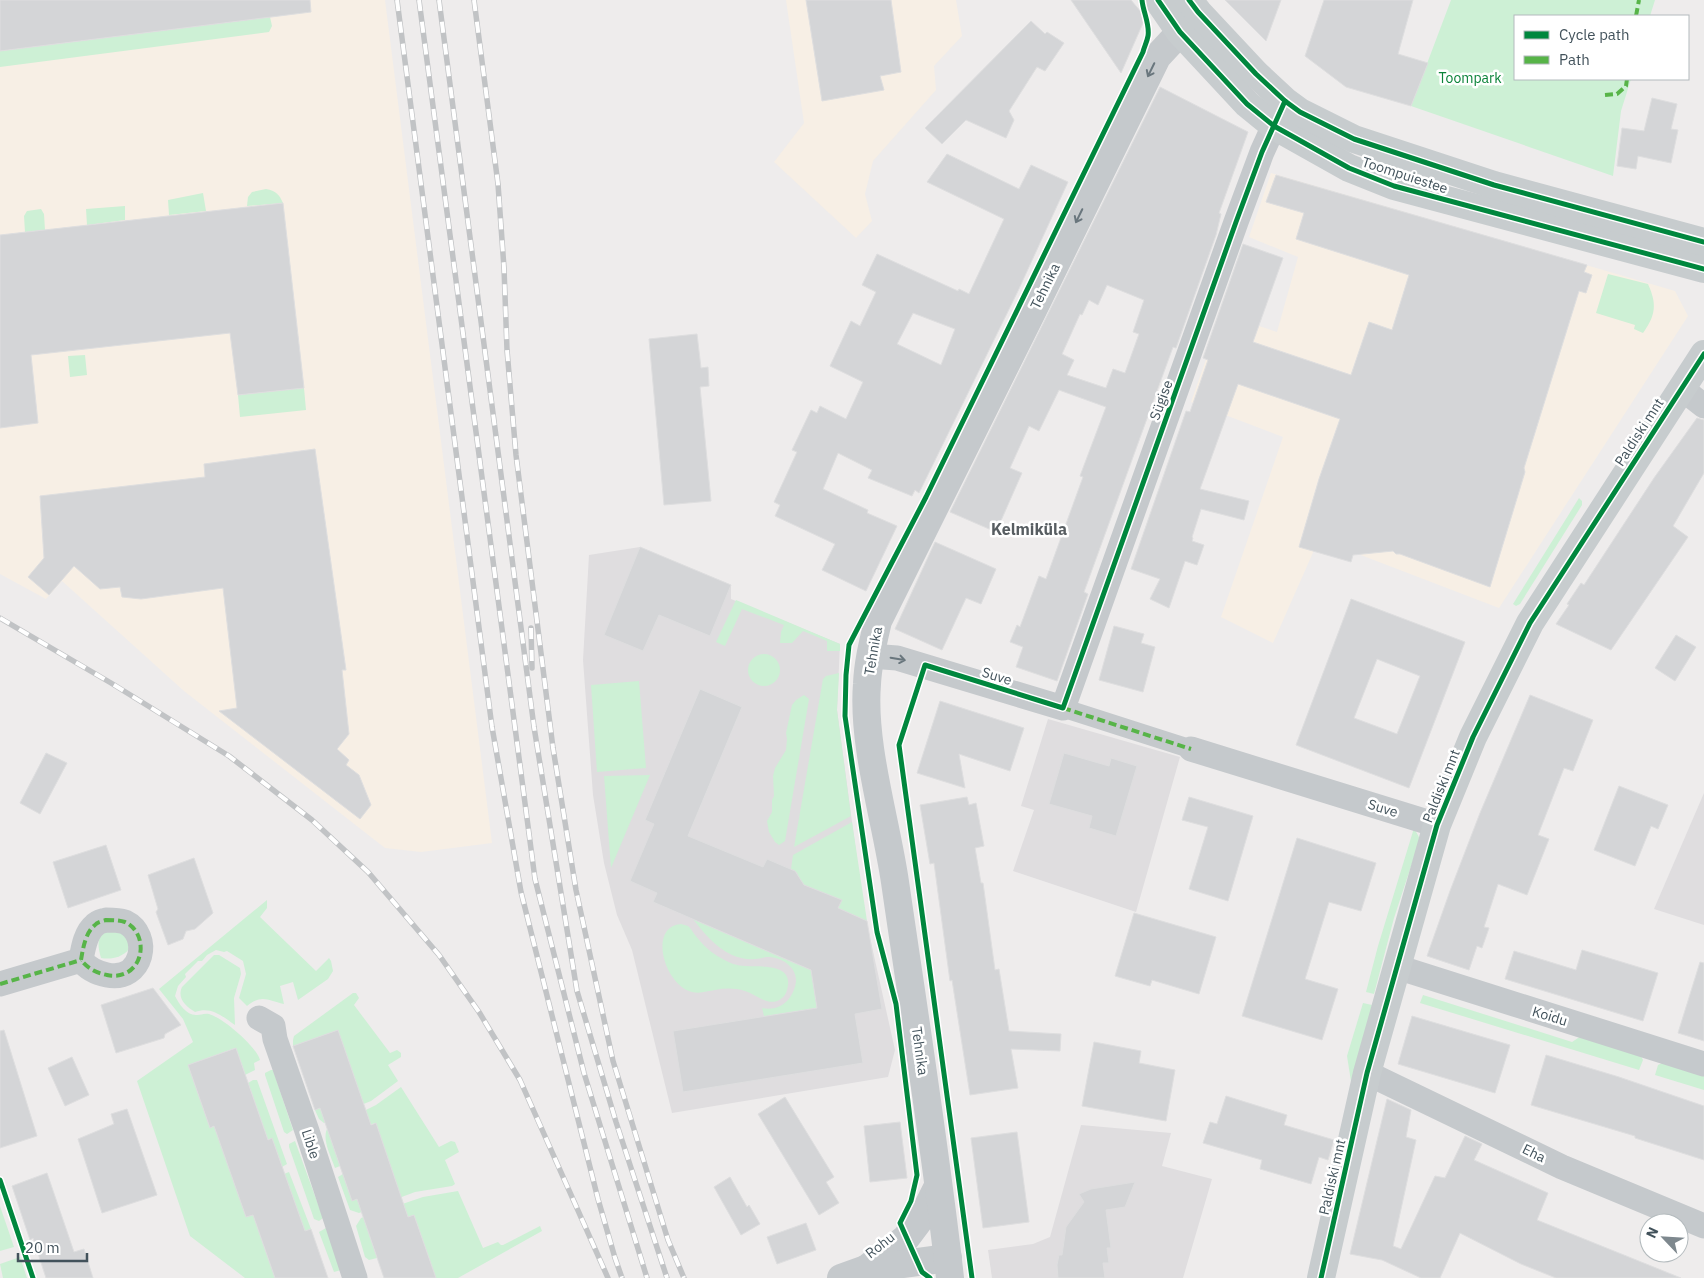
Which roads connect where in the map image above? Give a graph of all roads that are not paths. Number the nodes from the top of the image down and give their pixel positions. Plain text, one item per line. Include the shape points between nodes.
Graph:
1 (1158, 0) edge
2 (1189, 15) edge
3 (1285, 101) junction
4 (1274, 126) junction
5 (1704, 242) edge
6 (1704, 269) edge
7 (1704, 354) edge
8 (1681, 388) junction
9 (1704, 406) edge
10 (870, 656) junction
11 (1063, 708) junction
12 (1191, 749) joint
13 (1437, 825) junction
14 (81, 960) dead end
15 (1397, 967) junction
16 (0, 984) edge
17 (259, 1018) dead end
18 (1704, 1064) edge
19 (1367, 1073) junction
20 (938, 1186) junction
21 (1704, 1226) edge
22 (949, 1268) edge
23 (854, 1274) edge
24 (355, 1278) edge
25 (1321, 1278) edge

1 - 2 main road, Toompuiestee
2 - 3 main road, Toompuiestee
2 - 4 main road, Toompuiestee via 1247,104
2 -> 10 street, Tehnika via 1157,57 878,620
3 - 4 street, Sügise
3 - 5 main road, Toompuiestee via 1354,139 1391,153 1494,185
4 - 6 main road, Toompuiestee via 1349,168 1394,186
4 - 11 street, Sügise via 1236,222
7 - 8 main road, Paldiski mnt
8 - 9 street
8 - 13 main road, Paldiski mnt via 1523,634 1473,737
10 -> 11 street, Suve via 897,658
10 - 20 street, Tehnika via 867,686 871,752 893,869
11 - 12 street, Suve
12 - 13 street, Suve
13 - 15 main road, Paldiski mnt
14 - 16 street
15 - 18 street, Koidu
15 - 19 main road, Paldiski mnt
17 - 24 street, Lible via 273,1026 274,1039
19 - 21 street, Eha via 1562,1167
19 - 25 main road, Paldiski mnt
20 - 22 street, Tehnika
20 - 23 street, Rohu via 924,1214 906,1238
22 - 23 street, Rohu

